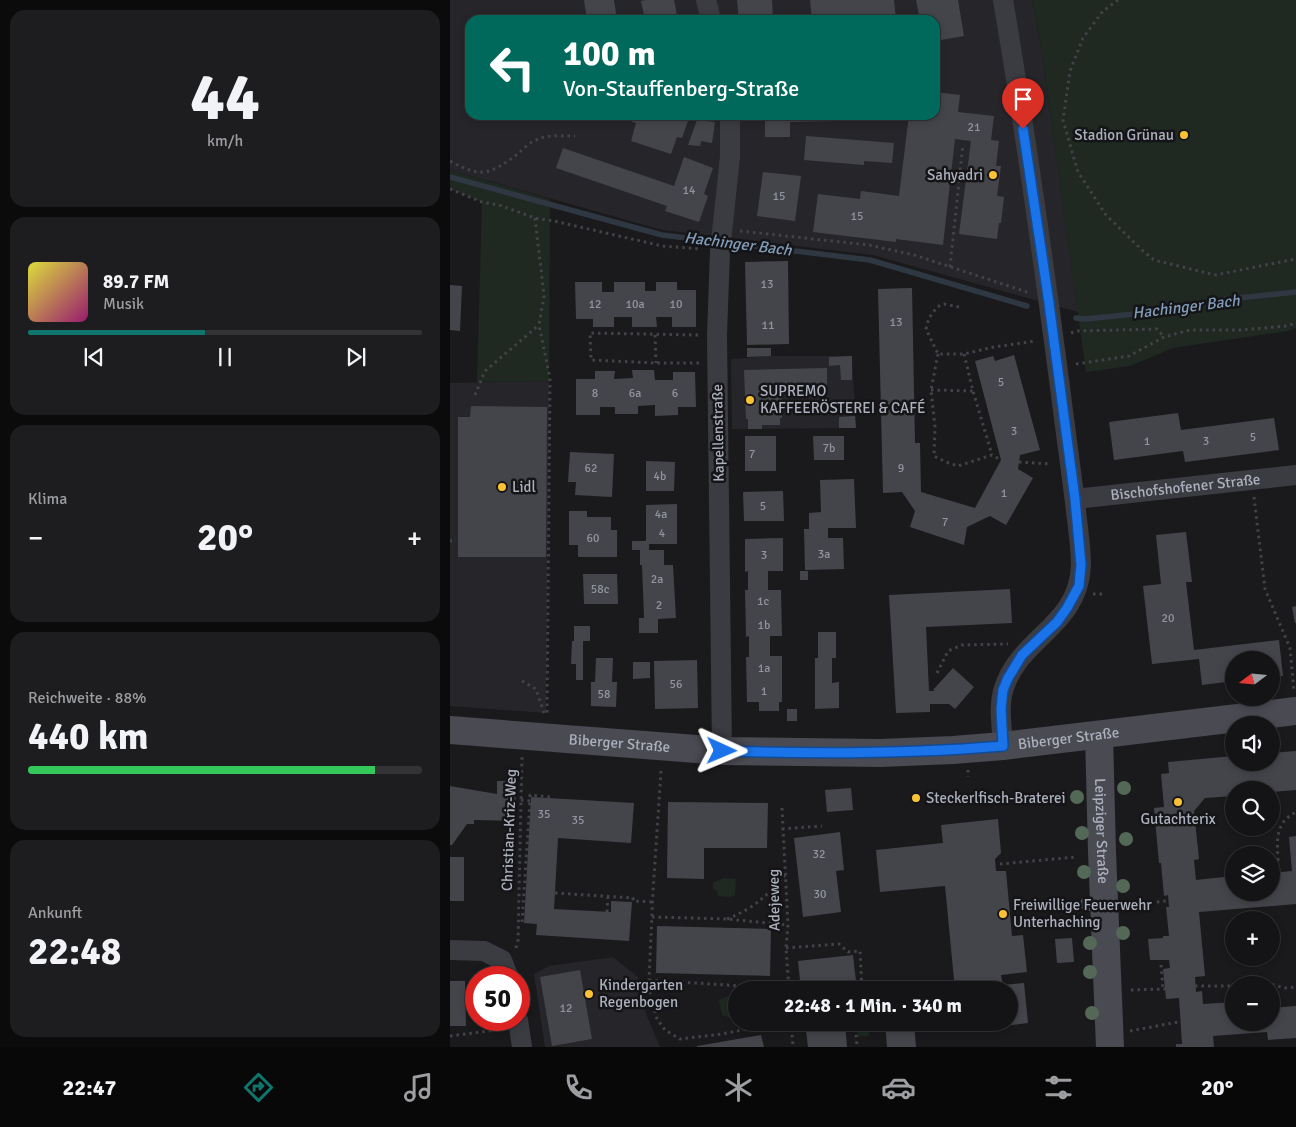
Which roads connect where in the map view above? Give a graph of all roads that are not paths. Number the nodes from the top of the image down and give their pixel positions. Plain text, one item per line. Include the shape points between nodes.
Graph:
1 (706, 0) edge
2 (1004, 0) edge
3 (710, 15) edge
4 (730, 120) edge
5 (1296, 475) edge
6 (1075, 499) junction
7 (1296, 711) edge
8 (450, 730) edge
9 (1100, 735) junction
10 (1003, 746) junction
11 (722, 751) junction
12 (450, 950) edge
13 (504, 966) edge
14 (520, 1031) edge
15 (1119, 1039) edge
16 (522, 1047) edge

1 - 3 street
2 - 6 street
4 - 11 street, Kapellenstraße via 730,161 721,240 716,334
5 - 6 street, Bischofshofener Straße
6 - 10 street via 1081,565 1079,586 1057,622 1014,666 1003,690
7 - 9 main road, Biberger Straße
8 - 11 main road, Biberger Straße
9 - 10 main road, Biberger Straße
9 - 15 main road, Leipziger Straße via 1102,861
10 - 11 main road, Biberger Straße via 880,753
12 - 13 street via 484,951 502,960
14 - 16 street

